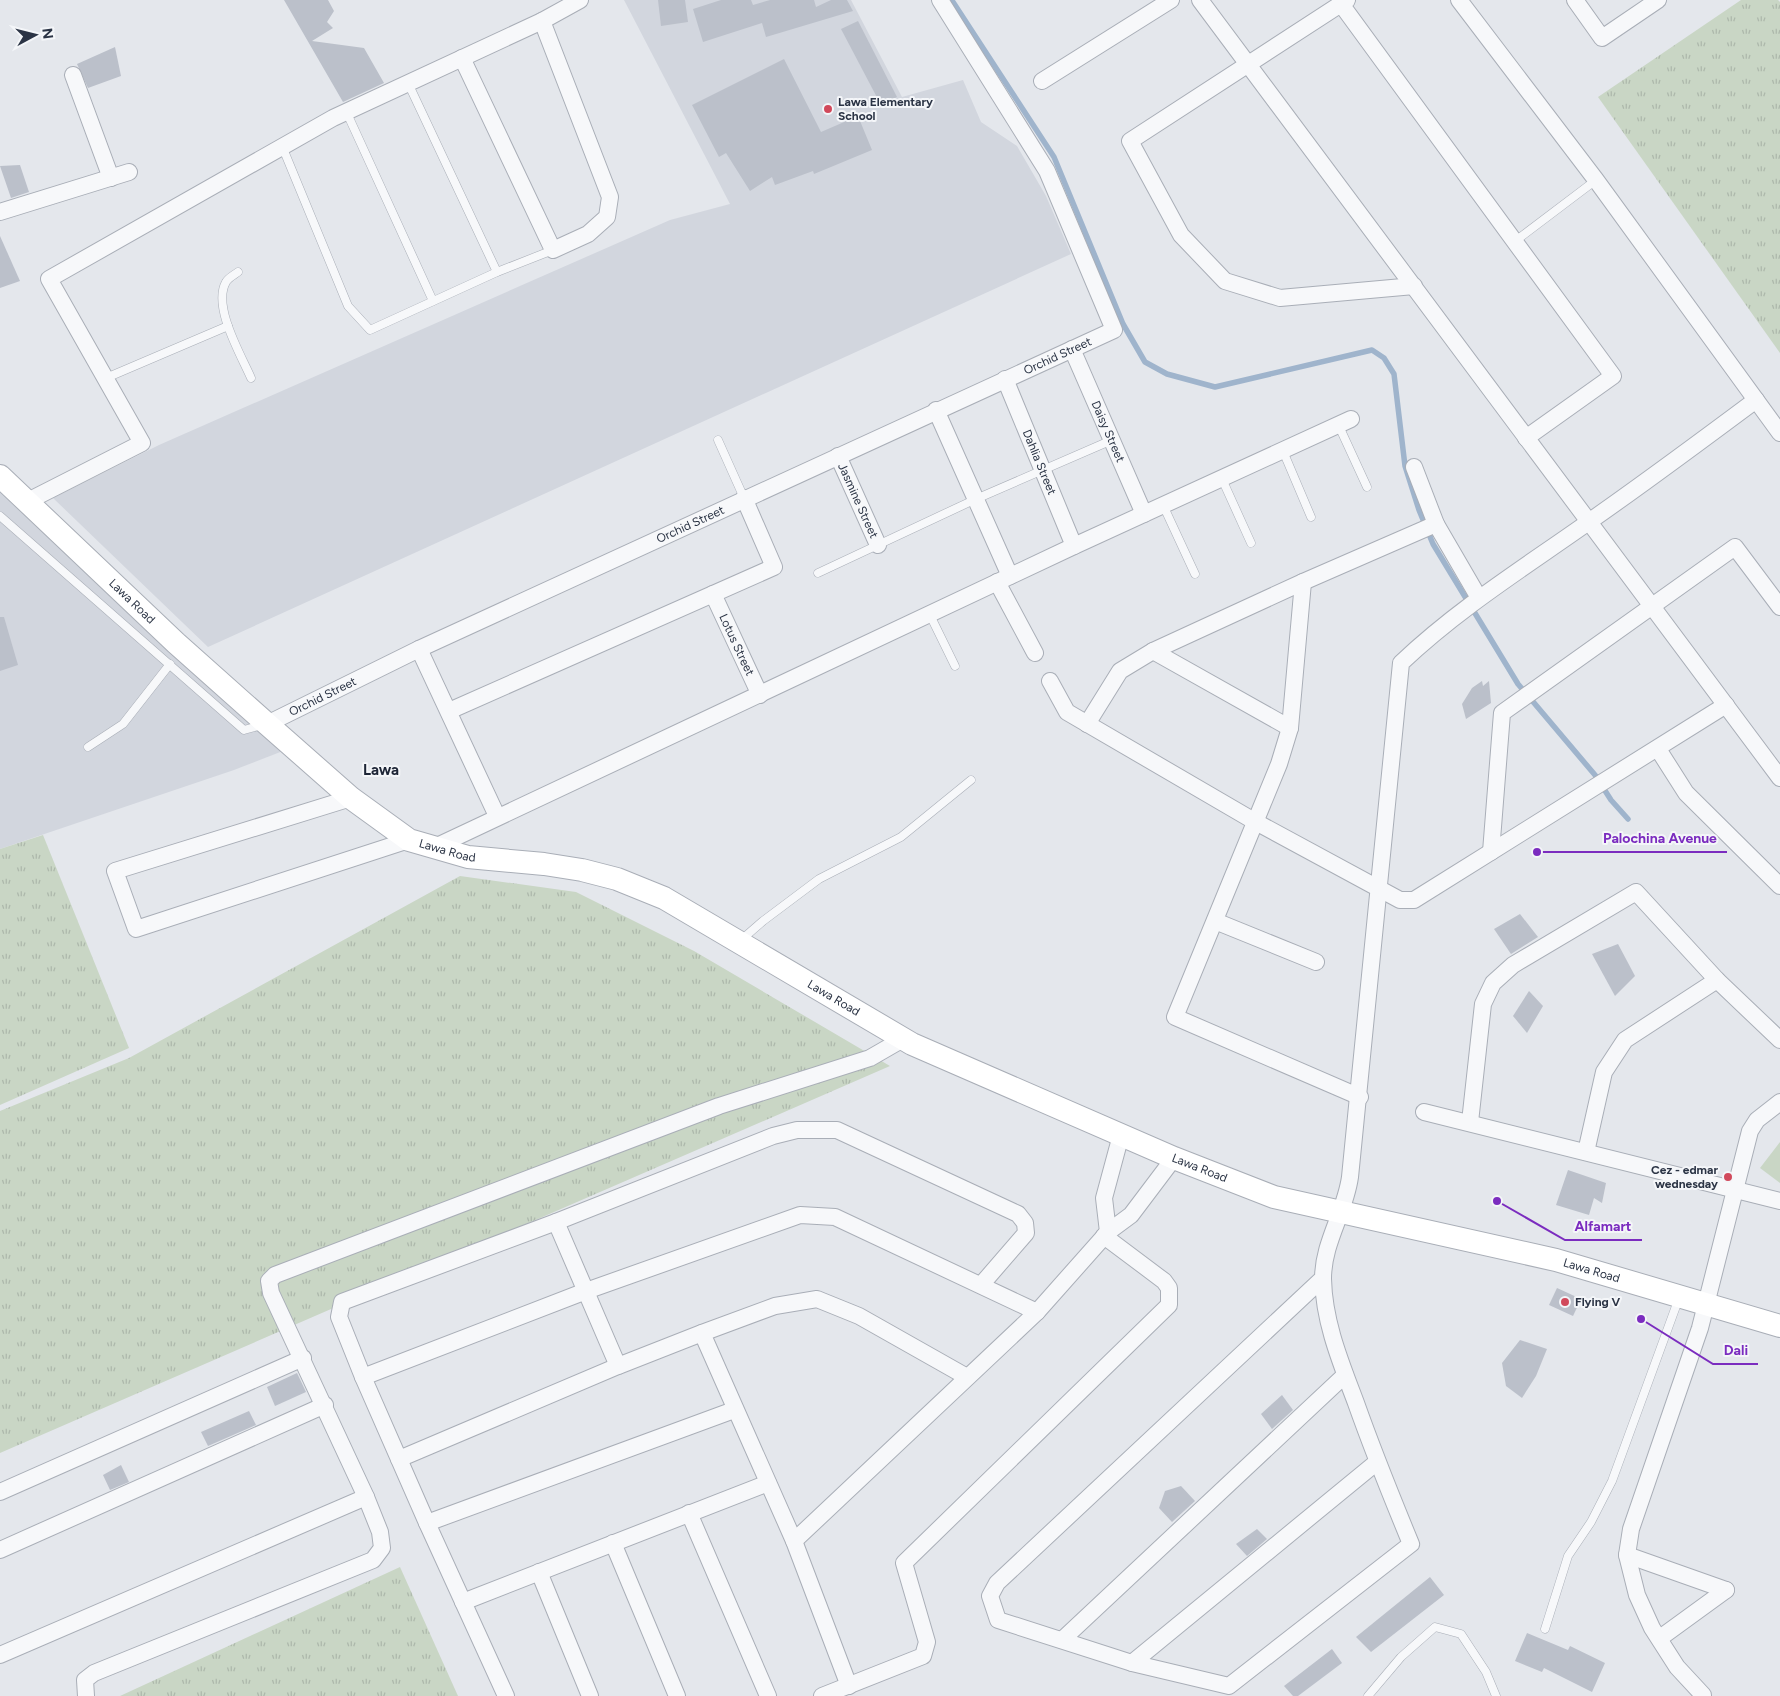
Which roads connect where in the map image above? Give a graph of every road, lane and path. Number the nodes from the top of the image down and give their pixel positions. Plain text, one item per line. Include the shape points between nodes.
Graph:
1 (580, 0) edge
2 (940, 0) edge
3 (1171, 0) edge
4 (1200, 0) edge
5 (1458, 0) edge
6 (1575, 0) edge
7 (1658, 0) edge
8 (1344, 2) edge
9 (542, 21) junction
10 (462, 58) junction
11 (1249, 63) junction
12 (73, 75) dead end
13 (1042, 81) dead end
14 (408, 83) junction
15 (346, 111) junction
16 (282, 146) junction
17 (129, 172) dead end
18 (111, 178) junction
19 (1596, 180) junction
20 (0, 212) edge
21 (1514, 242) junction
22 (554, 250) junction
23 (238, 272) dead end
24 (497, 272) junction
25 (1414, 286) junction
26 (433, 301) junction
27 (228, 326) junction
28 (1072, 349) junction
29 (106, 378) junction
30 (251, 378) dead end
31 (1005, 379) junction
32 (1756, 400) junction
33 (936, 410) junction
34 (1345, 421) joint
35 (1780, 434) edge
36 (1526, 438) junction
37 (718, 440) dead end
38 (1112, 440) junction
39 (1283, 451) junction
40 (838, 456) junction
41 (1414, 467) dead end
42 (1043, 471) junction
43 (0, 476) edge
44 (1222, 479) junction
45 (1367, 487) dead end
46 (744, 498) junction
47 (976, 499) junction
48 (26, 502) junction
49 (1163, 505) junction
50 (1144, 514) junction
51 (0, 516) edge
52 (1311, 517) dead end
53 (1590, 521) junction
54 (1436, 524) junction
55 (1251, 543) dead end
56 (878, 545) junction
57 (1074, 546) junction
58 (818, 573) dead end
59 (1195, 574) dead end
60 (1004, 579) junction
61 (1303, 582) junction
62 (713, 594) junction
63 (1478, 598) junction
64 (1652, 606) junction
65 (1780, 606) edge
66 (930, 615) junction
67 (419, 649) junction
68 (1153, 651) junction
69 (1035, 653) dead end
70 (170, 664) junction
71 (955, 666) dead end
72 (1050, 681) dead end
73 (760, 696) junction
74 (1726, 705) junction
75 (449, 711) junction
76 (267, 724) junction
77 (1087, 724) junction
78 (1290, 728) junction
79 (88, 747) dead end
80 (1658, 750) junction
81 (1780, 778) edge
82 (971, 780) dead end
83 (351, 798) junction
84 (497, 816) junction
85 (1254, 821) junction
86 (409, 840) junction
87 (433, 848) junction
88 (1490, 852) junction
89 (1780, 886) edge
90 (1379, 890) junction
91 (1216, 920) junction
92 (739, 942) junction
93 (1316, 962) dead end
94 (1718, 980) junction
95 (903, 1040) junction
96 (1780, 1040) edge
97 (1360, 1097) junction
98 (1780, 1102) edge
99 (1424, 1112) dead end
100 (1470, 1122) junction
101 (1122, 1134) junction
102 (1586, 1152) junction
103 (1174, 1158) junction
104 (1735, 1190) junction
105 (1780, 1200) edge
106 (1341, 1212) junction
107 (556, 1222) junction
108 (1106, 1234) junction
109 (1323, 1278) junction
110 (981, 1285) junction
111 (586, 1291) junction
112 (1680, 1296) junction
113 (1705, 1303) junction
114 (1037, 1312) junction
115 (1780, 1326) edge
116 (702, 1333) junction
117 (303, 1358) junction
118 (618, 1366) junction
119 (1345, 1375) junction
120 (363, 1377) junction
121 (967, 1377) junction
122 (325, 1405) junction
123 (734, 1410) junction
124 (399, 1459) junction
125 (1378, 1462) junction
126 (768, 1483) junction
127 (0, 1492) edge
128 (366, 1498) junction
129 (689, 1513) junction
130 (427, 1523) junction
131 (794, 1541) junction
132 (613, 1543) junction
133 (0, 1550) edge
134 (1627, 1555) junction
135 (539, 1572) junction
136 (463, 1602) junction
137 (1545, 1629) dead end
138 (1660, 1638) junction
139 (1062, 1640) junction
140 (0, 1655) edge
141 (1132, 1663) junction
142 (849, 1686) junction
143 (1703, 1695) edge
144 (86, 1696) edge
145 (506, 1696) edge
146 (590, 1696) edge
147 (676, 1696) edge
148 (768, 1696) edge
149 (822, 1696) edge
150 (1368, 1696) edge
151 (1496, 1696) edge

1 - 9 street
2 - 28 street, Orchid Street via 1047,171 1114,330
3 - 13 street
4 - 11 street
5 - 19 street
6 - 7 street via 1602,38
8 - 11 street
8 - 21 street
9 - 10 street
9 - 22 street via 610,197 606,217 588,234
10 - 14 street
10 - 22 street
11 - 25 street
11 - 25 street via 1130,142 1180,235 1225,281 1280,298
12 - 18 street
14 - 15 street
14 - 24 lane
15 - 16 street
15 - 26 lane
16 - 26 lane via 348,306 370,330
16 - 29 street via 48,279
17 - 18 street
18 - 20 street
19 - 21 lane
19 - 32 street
21 - 36 street via 1613,376
22 - 24 lane
23 - 27 lane via 226,282 222,299
24 - 26 lane
25 - 36 street
27 - 29 lane
27 - 30 lane
28 - 31 street, Orchid Street
28 - 38 street, Daisy Street
29 - 48 street via 142,443
31 - 33 street, Orchid Street
31 - 42 street, Dahlia Street
32 - 35 street
32 - 53 street
33 - 40 street, Orchid Street
33 - 47 street
34 - 39 street
34 - 45 lane
36 - 53 street
37 - 46 lane
38 - 42 lane
38 - 50 street, Daisy Street
39 - 44 street
39 - 52 lane
40 - 46 street, Orchid Street
40 - 56 street, Jasmine Street
41 - 54 street
42 - 47 lane
42 - 57 street, Dahlia Street
43 - 48 main road, Lawa Road
44 - 49 street
44 - 55 lane
46 - 62 street via 774,567
46 - 67 street, Orchid Street
47 - 56 lane
47 - 60 street
48 - 76 main road, Lawa Road
49 - 50 street
49 - 59 lane
50 - 57 street
51 - 70 lane
53 - 63 street
53 - 64 street
54 - 61 street
54 - 63 street
56 - 58 lane
57 - 60 street
60 - 66 street
60 - 69 street
61 - 68 street
61 - 78 street
62 - 73 street, Lotus Street
62 - 75 street
63 - 90 street via 1434,632 1402,663
64 - 65 street via 1735,546
64 - 74 street
64 - 88 street via 1502,713
66 - 71 lane
66 - 73 street
67 - 75 street
67 - 76 street, Orchid Street
68 - 77 street via 1120,671
68 - 78 street
70 - 76 lane via 244,730
70 - 79 lane via 122,724
72 - 77 street via 1067,712
73 - 84 street
74 - 80 street
74 - 81 street
75 - 84 street
76 - 83 main road, Lawa Road
77 - 85 street
78 - 85 street via 1279,764
80 - 88 street
80 - 89 street via 1686,792
82 - 92 lane via 901,837 820,879 763,920
83 - 86 main road, Lawa Road
83 - 86 street via 115,871 136,929
84 - 87 street
85 - 90 street
85 - 91 street
86 - 87 main road, Lawa Road
87 - 92 main road, Lawa Road via 468,857 544,864 617,879 664,898
88 - 90 street via 1414,900 1400,900
90 - 97 street
91 - 93 street
91 - 97 street via 1175,1017
92 - 95 main road, Lawa Road
94 - 96 street
94 - 100 street via 1636,892 1513,965 1494,983 1484,1004
94 - 102 street via 1625,1040 1604,1072
95 - 101 main road, Lawa Road
95 - 117 street via 870,1058 719,1106 276,1274 269,1281 271,1293
97 - 106 street via 1347,1196
98 - 104 street via 1757,1120 1750,1131
99 - 100 street
100 - 102 street
101 - 103 main road, Lawa Road
101 - 108 street via 1104,1198
102 - 104 street
103 - 106 main road, Lawa Road via 1274,1197
103 - 108 street via 1131,1214
104 - 105 street
104 - 113 street
106 - 109 street via 1330,1235
106 - 112 main road, Lawa Road via 1556,1260
107 - 110 street via 773,1136 797,1130 837,1130 1018,1214 1026,1233
107 - 111 street
107 - 120 street via 342,1302 338,1317
108 - 114 street
108 - 142 street via 1164,1281 1169,1288 1169,1305 904,1563 927,1642 923,1656
109 - 119 street via 1327,1320
109 - 139 street via 997,1583 990,1596 998,1620
110 - 111 street via 835,1217 800,1215
110 - 114 street
111 - 118 street
111 - 120 street
112 - 113 main road, Lawa Road
112 - 137 lane via 1612,1481 1591,1522 1568,1556
113 - 115 main road, Lawa Road
113 - 134 street via 1700,1328 1631,1529
114 - 121 street
116 - 118 street
116 - 121 street via 775,1306 817,1299 858,1316
116 - 123 street
117 - 122 street
117 - 127 street
118 - 124 street
119 - 125 street
119 - 139 street
120 - 124 street
121 - 131 street
122 - 128 street
122 - 133 street
123 - 126 street
123 - 130 street
124 - 130 street
125 - 141 street
125 - 141 street via 1412,1544 1229,1686
126 - 129 street
126 - 131 street
128 - 140 street
128 - 144 street via 380,1532 382,1548 373,1560 94,1673 85,1680
129 - 132 street
129 - 148 street
130 - 136 street
131 - 142 street
132 - 135 street
132 - 147 street
134 - 138 street via 1636,1595
134 - 138 street via 1726,1590
135 - 136 street
135 - 146 street
136 - 145 street
138 - 143 street via 1677,1667
139 - 141 street
142 - 149 street
150 - 151 lane via 1400,1657 1435,1627 1461,1634 1486,1672

